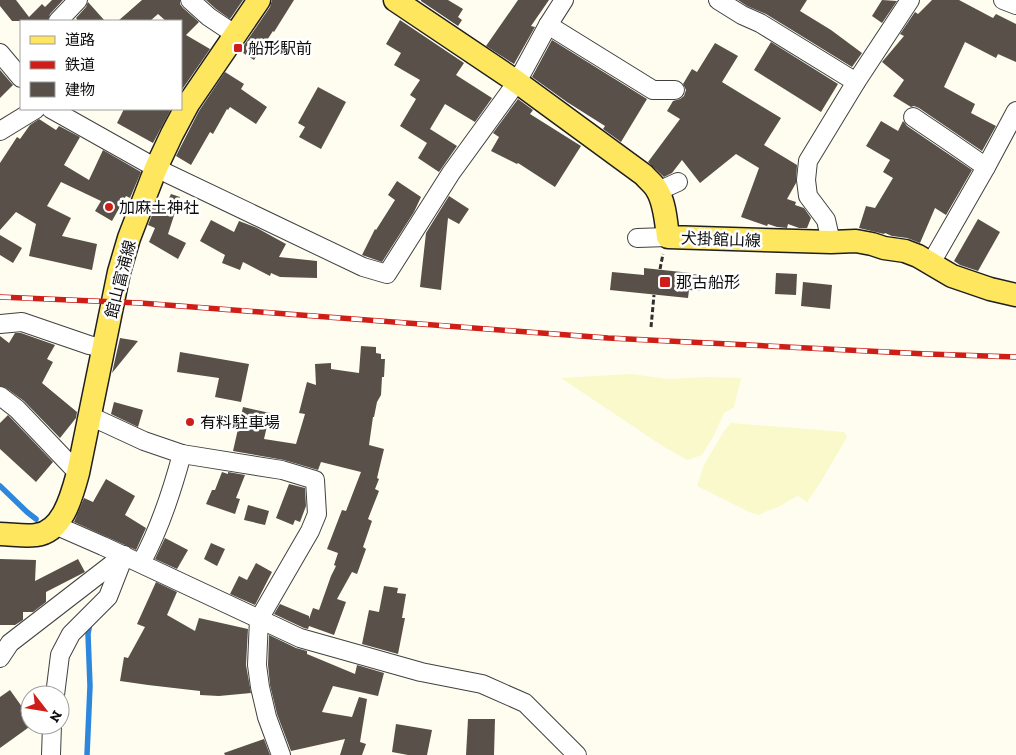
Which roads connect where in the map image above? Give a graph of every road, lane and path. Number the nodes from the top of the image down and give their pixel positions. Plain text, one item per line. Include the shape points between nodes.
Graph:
1 (190, 0) edge
2 (259, 0) edge
3 (395, 0) edge
4 (564, 0) edge
5 (718, 0) edge
6 (1003, 0) edge
7 (908, 1) edge
8 (71, 3) edge
9 (1016, 5) edge
10 (59, 20) edge
11 (548, 25) junction
12 (236, 35) junction
13 (0, 53) edge
14 (19, 69) edge
15 (517, 82) junction
16 (856, 82) junction
17 (675, 90) dead end
18 (34, 110) edge
19 (1016, 110) edge
20 (63, 112) edge
21 (912, 117) dead end
22 (0, 131) edge
23 (986, 167) junction
24 (156, 168) junction
25 (668, 237) junction
26 (637, 238) dead end
27 (831, 242) junction
28 (931, 263) junction
29 (654, 295) dead end
30 (1016, 295) edge
31 (0, 324) edge
32 (651, 327) dead end
33 (103, 348) junction
34 (0, 396) edge
35 (90, 416) junction
36 (182, 454) junction
37 (78, 473) junction
38 (55, 525) junction
39 (0, 534) edge
40 (124, 555) junction
41 (141, 563) junction
42 (259, 619) junction
43 (0, 658) edge
44 (56, 685) edge
45 (52, 735) edge
46 (51, 755) edge
47 (280, 755) edge
48 (577, 755) edge

1 - 12 street
2 - 12 main road, 館山富浦線
3 - 15 main road, 犬掛館山線
4 - 11 street
5 - 16 street
6 - 9 street
7 - 16 street
8 - 10 street
11 - 15 street
11 - 17 street via 653,90
12 - 24 main road, 館山富浦線 via 188,104
13 - 14 street
15 - 24 street via 451,173 387,274 363,268
15 - 25 main road, 犬掛館山線 via 644,175 654,186 668,186 663,208
16 - 27 street via 808,161 808,196 826,220
18 - 22 street
19 - 23 street
20 - 24 street
21 - 23 street
23 - 28 street
24 - 33 main road, 館山富浦線 via 129,238
25 - 26 street
25 - 27 main road, 犬掛館山線
27 - 28 main road, 犬掛館山線 via 856,241 905,250
28 - 30 main road, 犬掛館山線 via 972,284
29 - 32 path
31 - 33 street via 22,322
33 - 35 main road, 館山富浦線
34 - 37 street via 17,409
35 - 36 street
35 - 37 main road, 館山富浦線
36 - 41 street via 169,499
36 - 42 street via 282,470 315,480 317,514
37 - 38 main road, 館山富浦線 via 70,501
38 - 39 main road via 36,535
38 - 40 street
40 - 41 street
40 - 43 street via 10,643
40 - 44 street via 108,597 71,634 60,655
41 - 42 street
42 - 47 street via 257,665 260,687
42 - 48 street via 300,638 421,672 482,684 525,703
45 - 46 street

